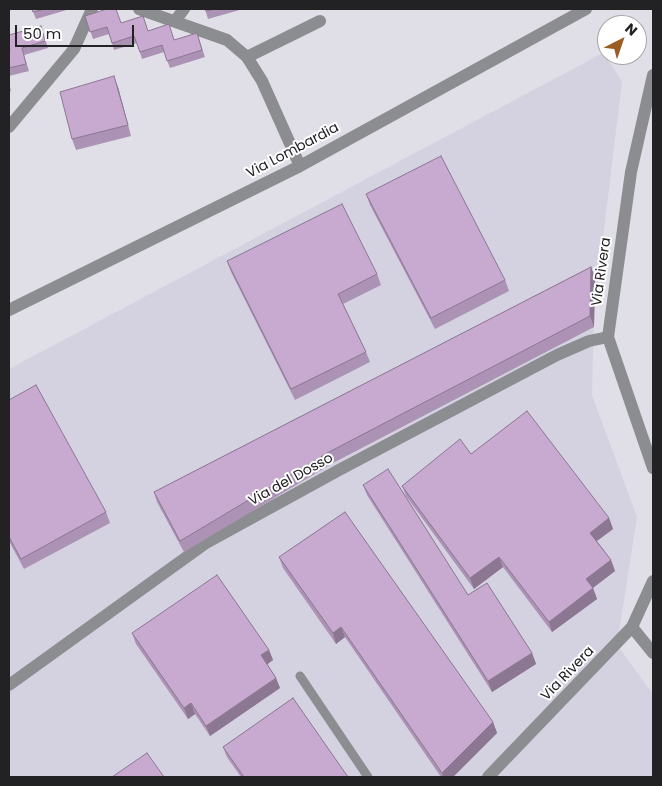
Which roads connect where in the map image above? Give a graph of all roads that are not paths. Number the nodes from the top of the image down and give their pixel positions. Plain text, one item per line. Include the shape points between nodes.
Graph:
1 (92, 9) edge
2 (139, 9) edge
3 (184, 9) edge
4 (586, 9) edge
5 (175, 21) junction
6 (320, 21) dead end
7 (247, 57) junction
8 (653, 75) edge
9 (9, 127) edge
10 (300, 166) junction
11 (9, 310) edge
12 (608, 337) junction
13 (653, 468) edge
14 (653, 580) edge
15 (632, 627) junction
16 (653, 653) edge
17 (300, 676) dead end
18 (9, 685) edge
19 (368, 777) edge
20 (488, 777) edge

1 - 9 street via 74,49
2 - 5 street
3 - 5 street
4 - 10 street, Via Lombardia
5 - 7 street via 227,40
6 - 7 street
7 - 10 street via 262,81
8 - 12 street, Via Rivera via 631,172
10 - 11 street, Via Lombardia
12 - 13 street, Via Rivera
12 - 18 street, Via del Dosso via 589,341 549,360 206,543
14 - 15 street, Via Rivera
15 - 16 street
15 - 20 street, Via Rivera
17 - 19 lane

